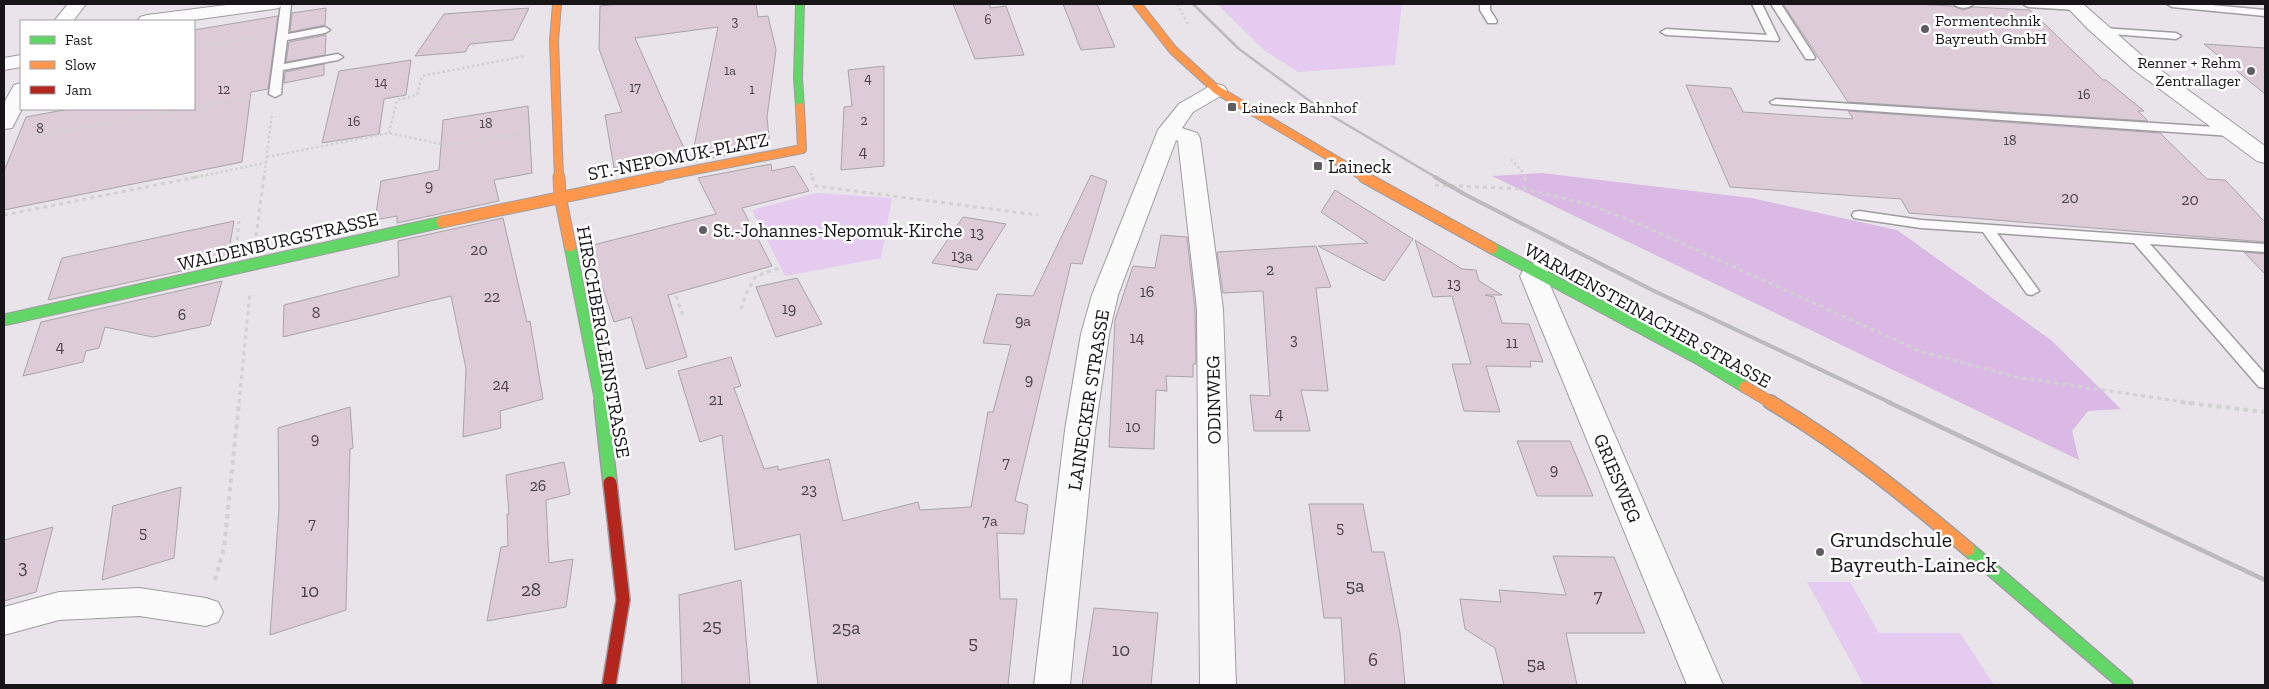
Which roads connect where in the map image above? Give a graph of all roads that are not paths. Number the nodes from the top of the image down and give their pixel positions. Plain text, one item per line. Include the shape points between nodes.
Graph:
1 (77, 4) edge
2 (273, 4) edge
3 (286, 4) edge
4 (557, 4) edge
5 (800, 4) edge
6 (1137, 4) edge
7 (1485, 4) edge
8 (1757, 4) edge
9 (1776, 4) edge
10 (1959, 4) edge
11 (1968, 4) edge
12 (2028, 4) edge
13 (2172, 4) edge
14 (2075, 5) edge
15 (2265, 13) edge
16 (64, 20) edge
17 (154, 20) edge
18 (1492, 21) dead end
19 (325, 30) dead end
20 (2102, 31) junction
21 (1666, 32) dead end
22 (282, 35) junction
23 (2176, 36) dead end
24 (338, 57) dead end
25 (1810, 58) dead end
26 (20, 61) edge
27 (4, 64) edge
28 (279, 68) junction
29 (1217, 90) junction
30 (20, 91) edge
31 (275, 94) road end
32 (1776, 102) dead end
33 (4, 123) edge
34 (1169, 130) junction
35 (2231, 132) junction
36 (2265, 156) edge
37 (560, 196) junction
38 (1859, 216) dead end
39 (1987, 229) junction
40 (2138, 239) junction
41 (2265, 248) edge
42 (1535, 271) junction
43 (2032, 291) dead end
44 (4, 320) edge
45 (2265, 383) edge
46 (206, 612) road end
47 (4, 621) edge
48 (609, 685) edge
49 (1052, 685) edge
50 (1218, 685) edge
51 (1705, 685) edge
52 (2126, 685) edge

1 - 16 street
2 - 17 street
3 - 22 lane
4 - 37 street, HIRSCHBERGLEINSTRASSE via 554,26
5 - 37 street, ST.-NEPOMUK-PLATZ via 798,78 802,149
6 - 29 street, WARMENSTEINACHER STRASSE via 1176,55
7 - 18 lane
8 - 21 lane via 1774,39
9 - 25 lane
10 - 11 lane
12 - 14 lane
13 - 15 lane
14 - 20 street
19 - 22 lane
20 - 23 lane
20 - 35 street via 2174,92
22 - 28 lane
24 - 28 lane
26 - 27 street
28 - 31 lane
29 - 34 street, LAINECKER STRASSE via 1186,108
29 - 42 street, WARMENSTEINACHER STRASSE via 1419,209
30 - 33 street
32 - 35 lane
34 - 49 street, LAINECKER STRASSE via 1105,295 1095,334 1080,430
34 - 50 street, ODINWEG via 1189,138 1210,308
35 - 36 street
37 - 44 street, WALDENBURGSTRASSE
37 - 48 street, HIRSCHBERGLEINSTRASSE via 601,402 623,600
38 - 39 lane
39 - 40 lane
39 - 43 lane
40 - 41 lane
40 - 45 lane
42 - 51 street, GRIESWEG via 1533,276
42 - 52 street, WARMENSTEINACHER STRASSE via 1699,359 1803,422 1892,485
46 - 47 street via 139,602 59,606

